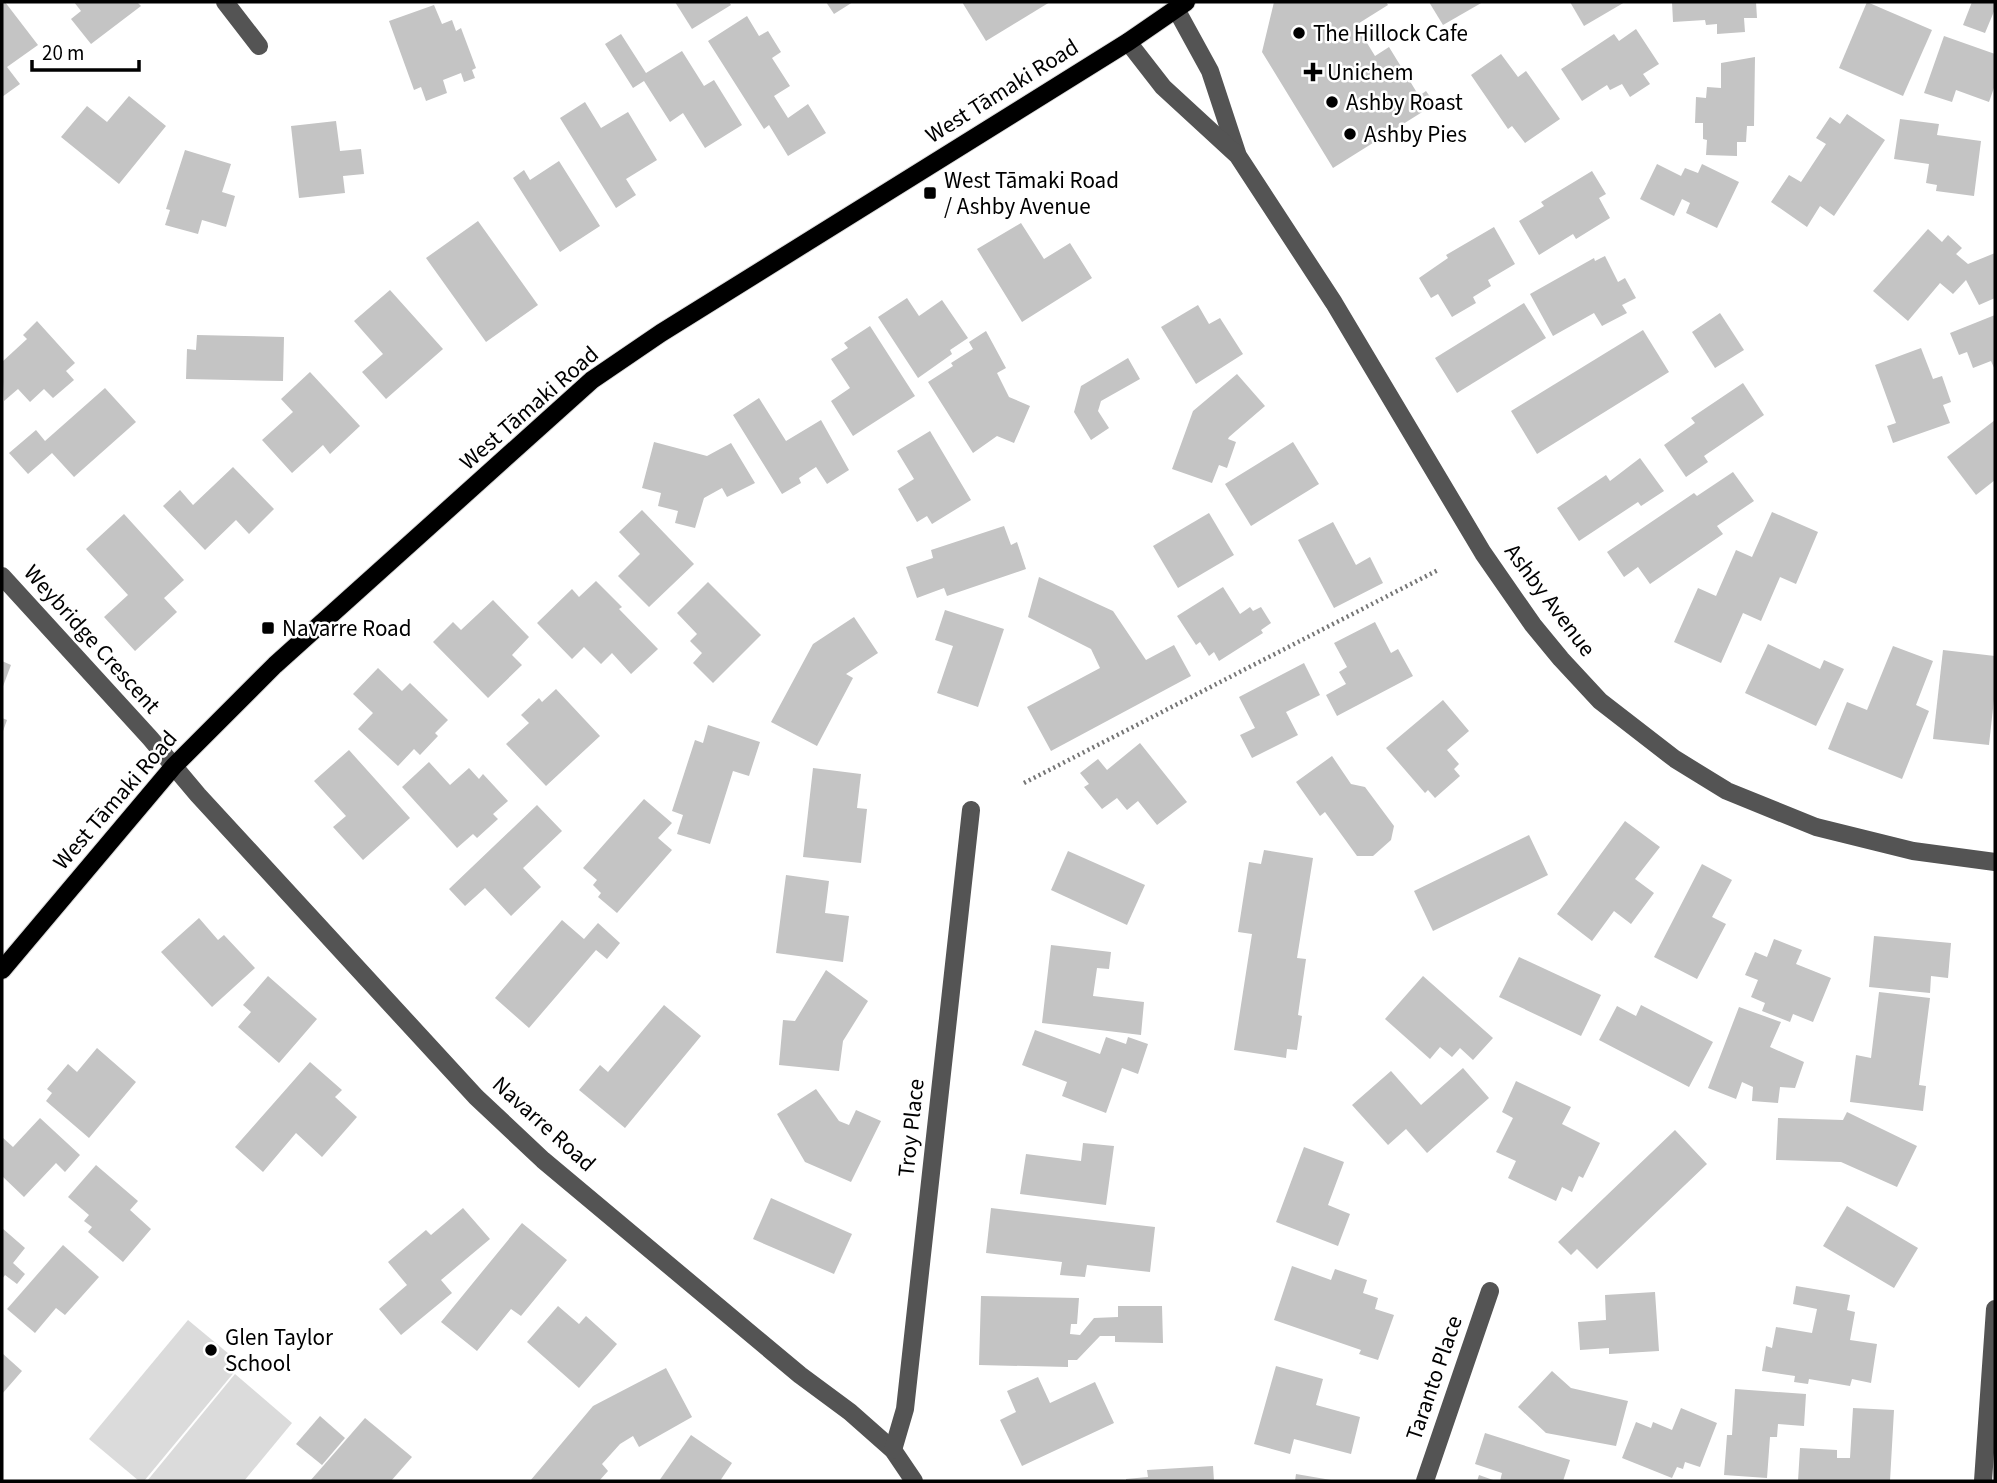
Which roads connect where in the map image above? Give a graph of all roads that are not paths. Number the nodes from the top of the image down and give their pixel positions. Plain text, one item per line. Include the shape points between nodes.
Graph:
1 (225, 2) edge
2 (1181, 5) edge
3 (1128, 42) junction
4 (259, 46) dead end
5 (1238, 156) junction
6 (2, 576) edge
7 (174, 766) junction
8 (971, 810) dead end
9 (1995, 862) edge
10 (2, 970) edge
11 (1490, 1291) dead end
12 (1995, 1308) edge
13 (893, 1450) junction
14 (914, 1481) edge
15 (1425, 1481) edge
16 (1983, 1481) edge

1 - 4 street
2 - 3 main road, West Tāmaki Road
2 - 5 street, Ashby Avenue via 1210,71
3 - 5 street, Ashby Avenue via 1163,87
3 - 7 main road, West Tāmaki Road via 592,380 275,665
5 - 9 street, Ashby Avenue via 1334,303 1483,553 1533,625 1600,701 1675,759 1727,791 1816,827 1913,851
6 - 7 street, Weybridge Crescent
7 - 10 main road, West Tāmaki Road
7 - 13 street, Navarre Road via 476,1097 543,1160
8 - 13 street, Troy Place via 905,1409
11 - 15 street, Taranto Place
12 - 16 street
13 - 14 street, Navarre Road

